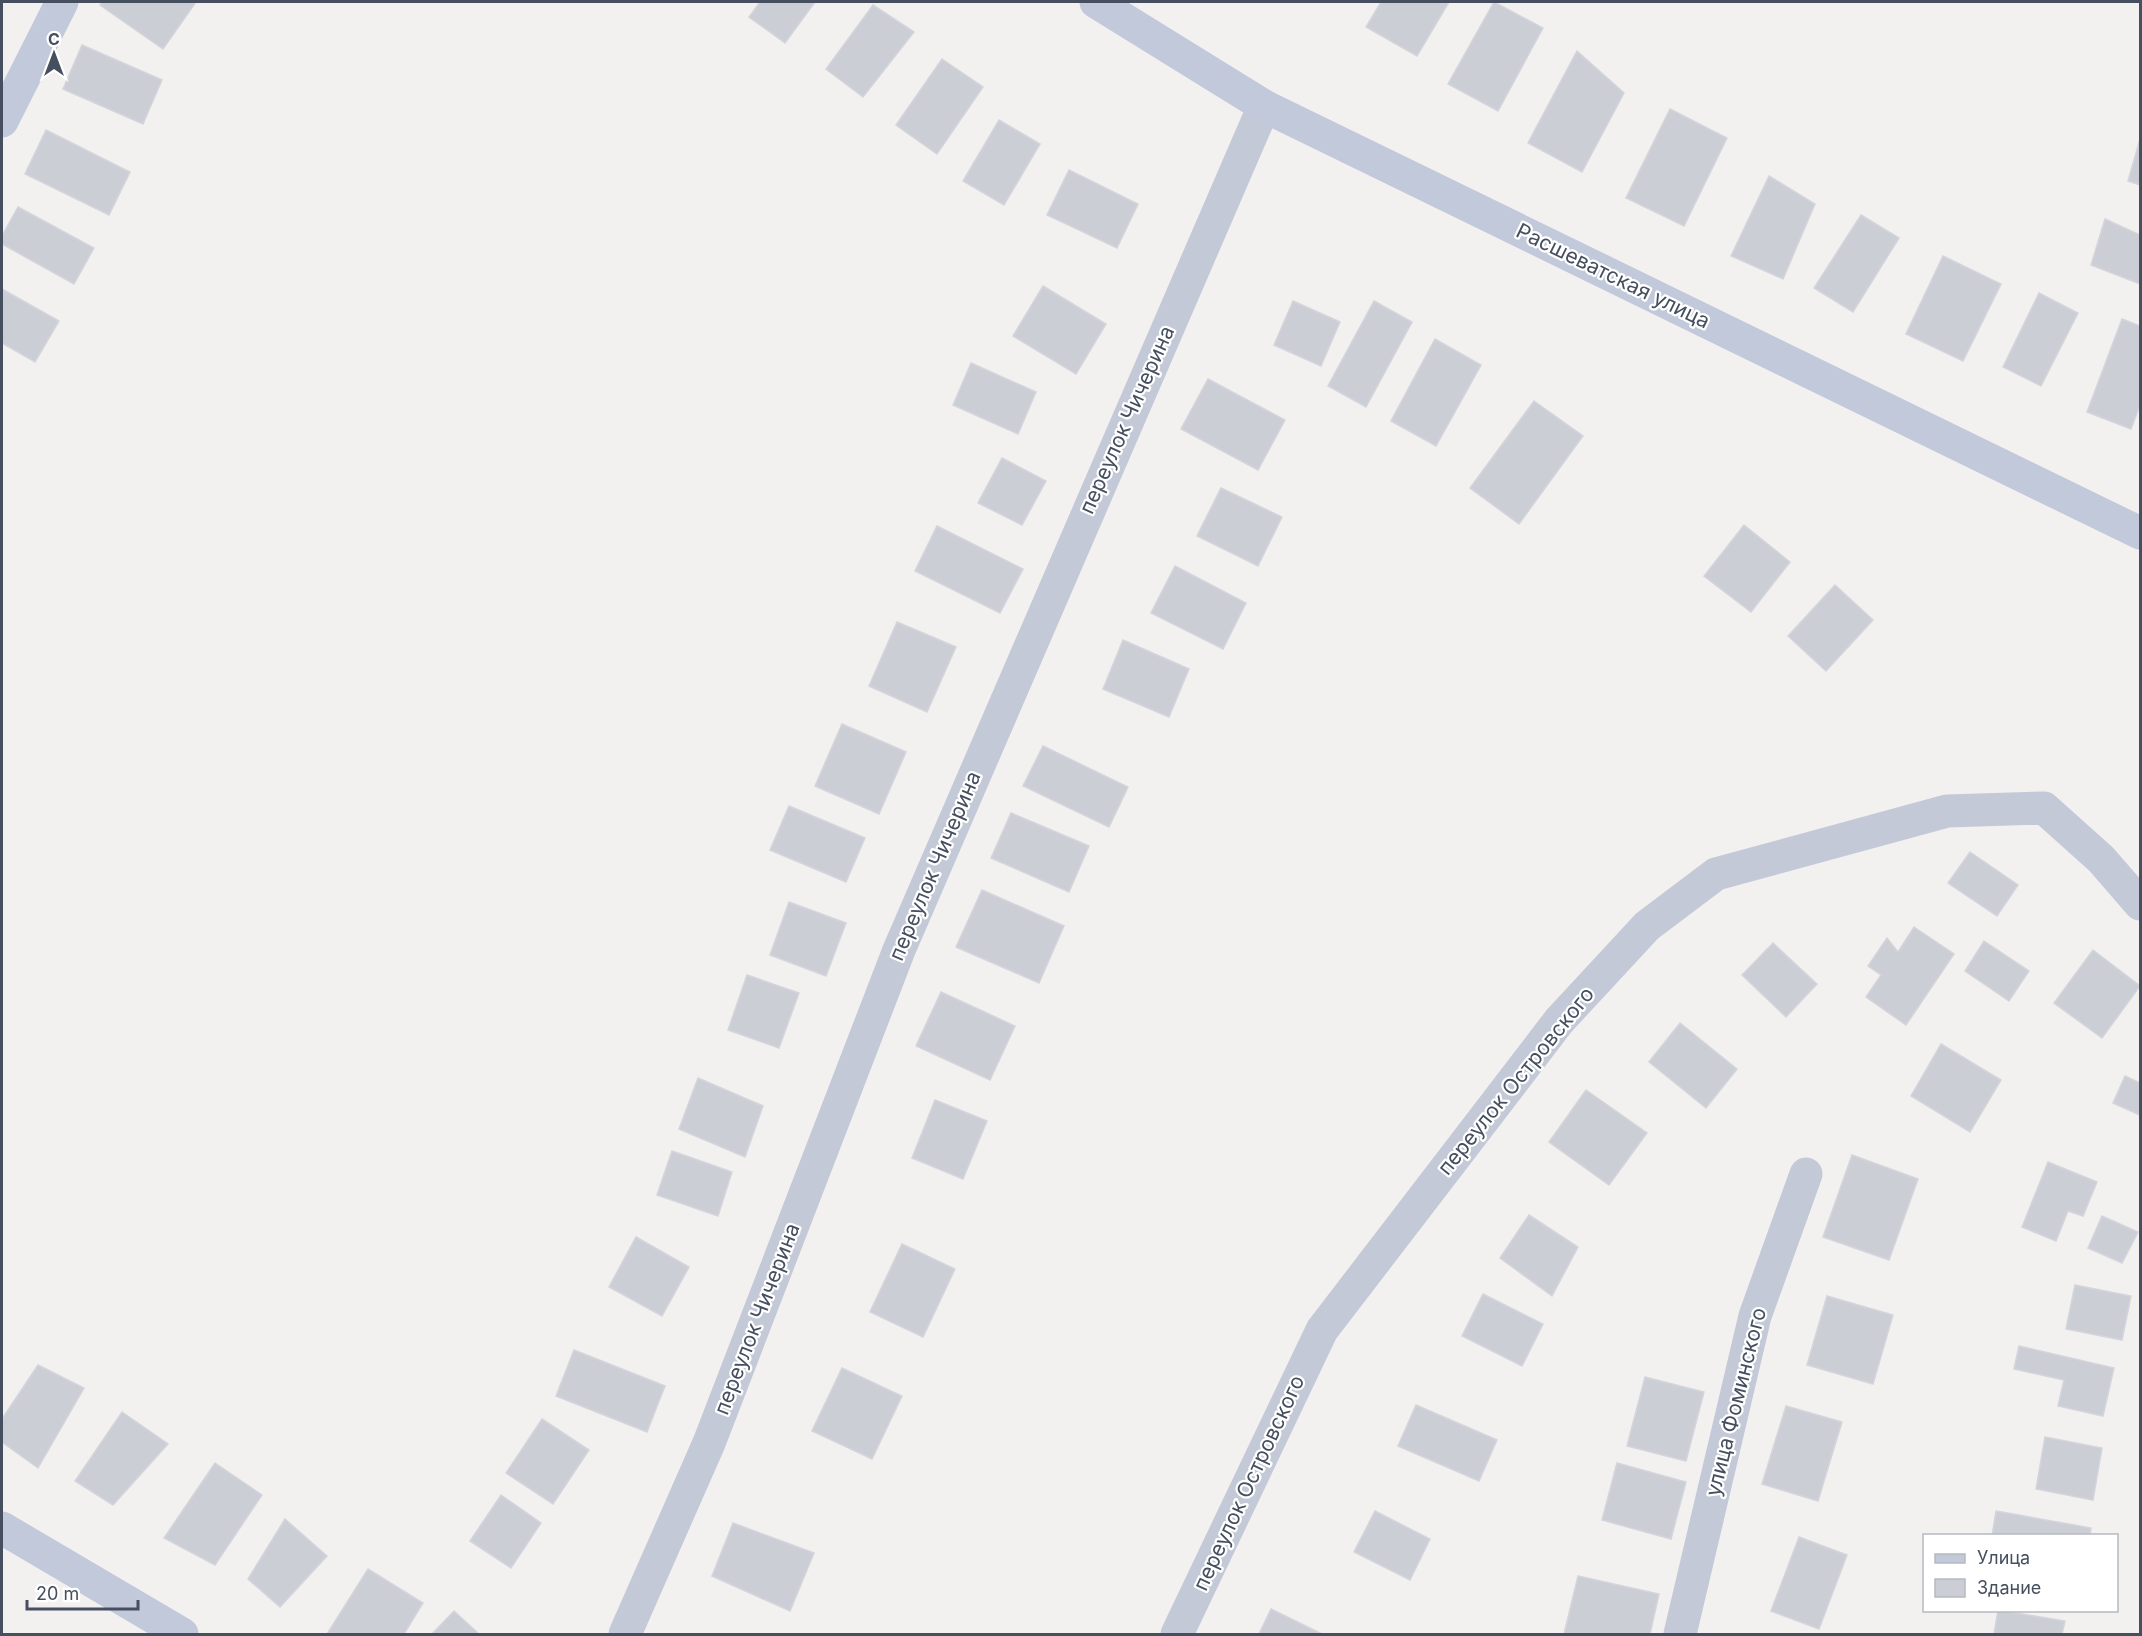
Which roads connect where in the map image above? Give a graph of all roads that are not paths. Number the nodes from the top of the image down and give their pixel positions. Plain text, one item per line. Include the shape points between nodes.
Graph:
1 (62, 2) edge
2 (1096, 2) edge
3 (1264, 106) junction
4 (2, 121) edge
5 (2140, 533) edge
6 (2140, 904) edge
7 (1806, 1174) dead end
8 (2, 1528) edge
9 (182, 1635) edge
10 (625, 1635) edge
11 (1177, 1635) edge
12 (1680, 1635) edge

1 - 4 street
2 - 3 street, Расшеватская улица
3 - 5 street, Расшеватская улица
3 - 10 street, переулок Чичерина via 899,950 709,1443
6 - 11 street, переулок Островского via 2101,859 2044,808 1947,811 1716,874 1647,926 1559,1021 1322,1330
7 - 12 street, улица Фоминского via 1755,1316
8 - 9 street

